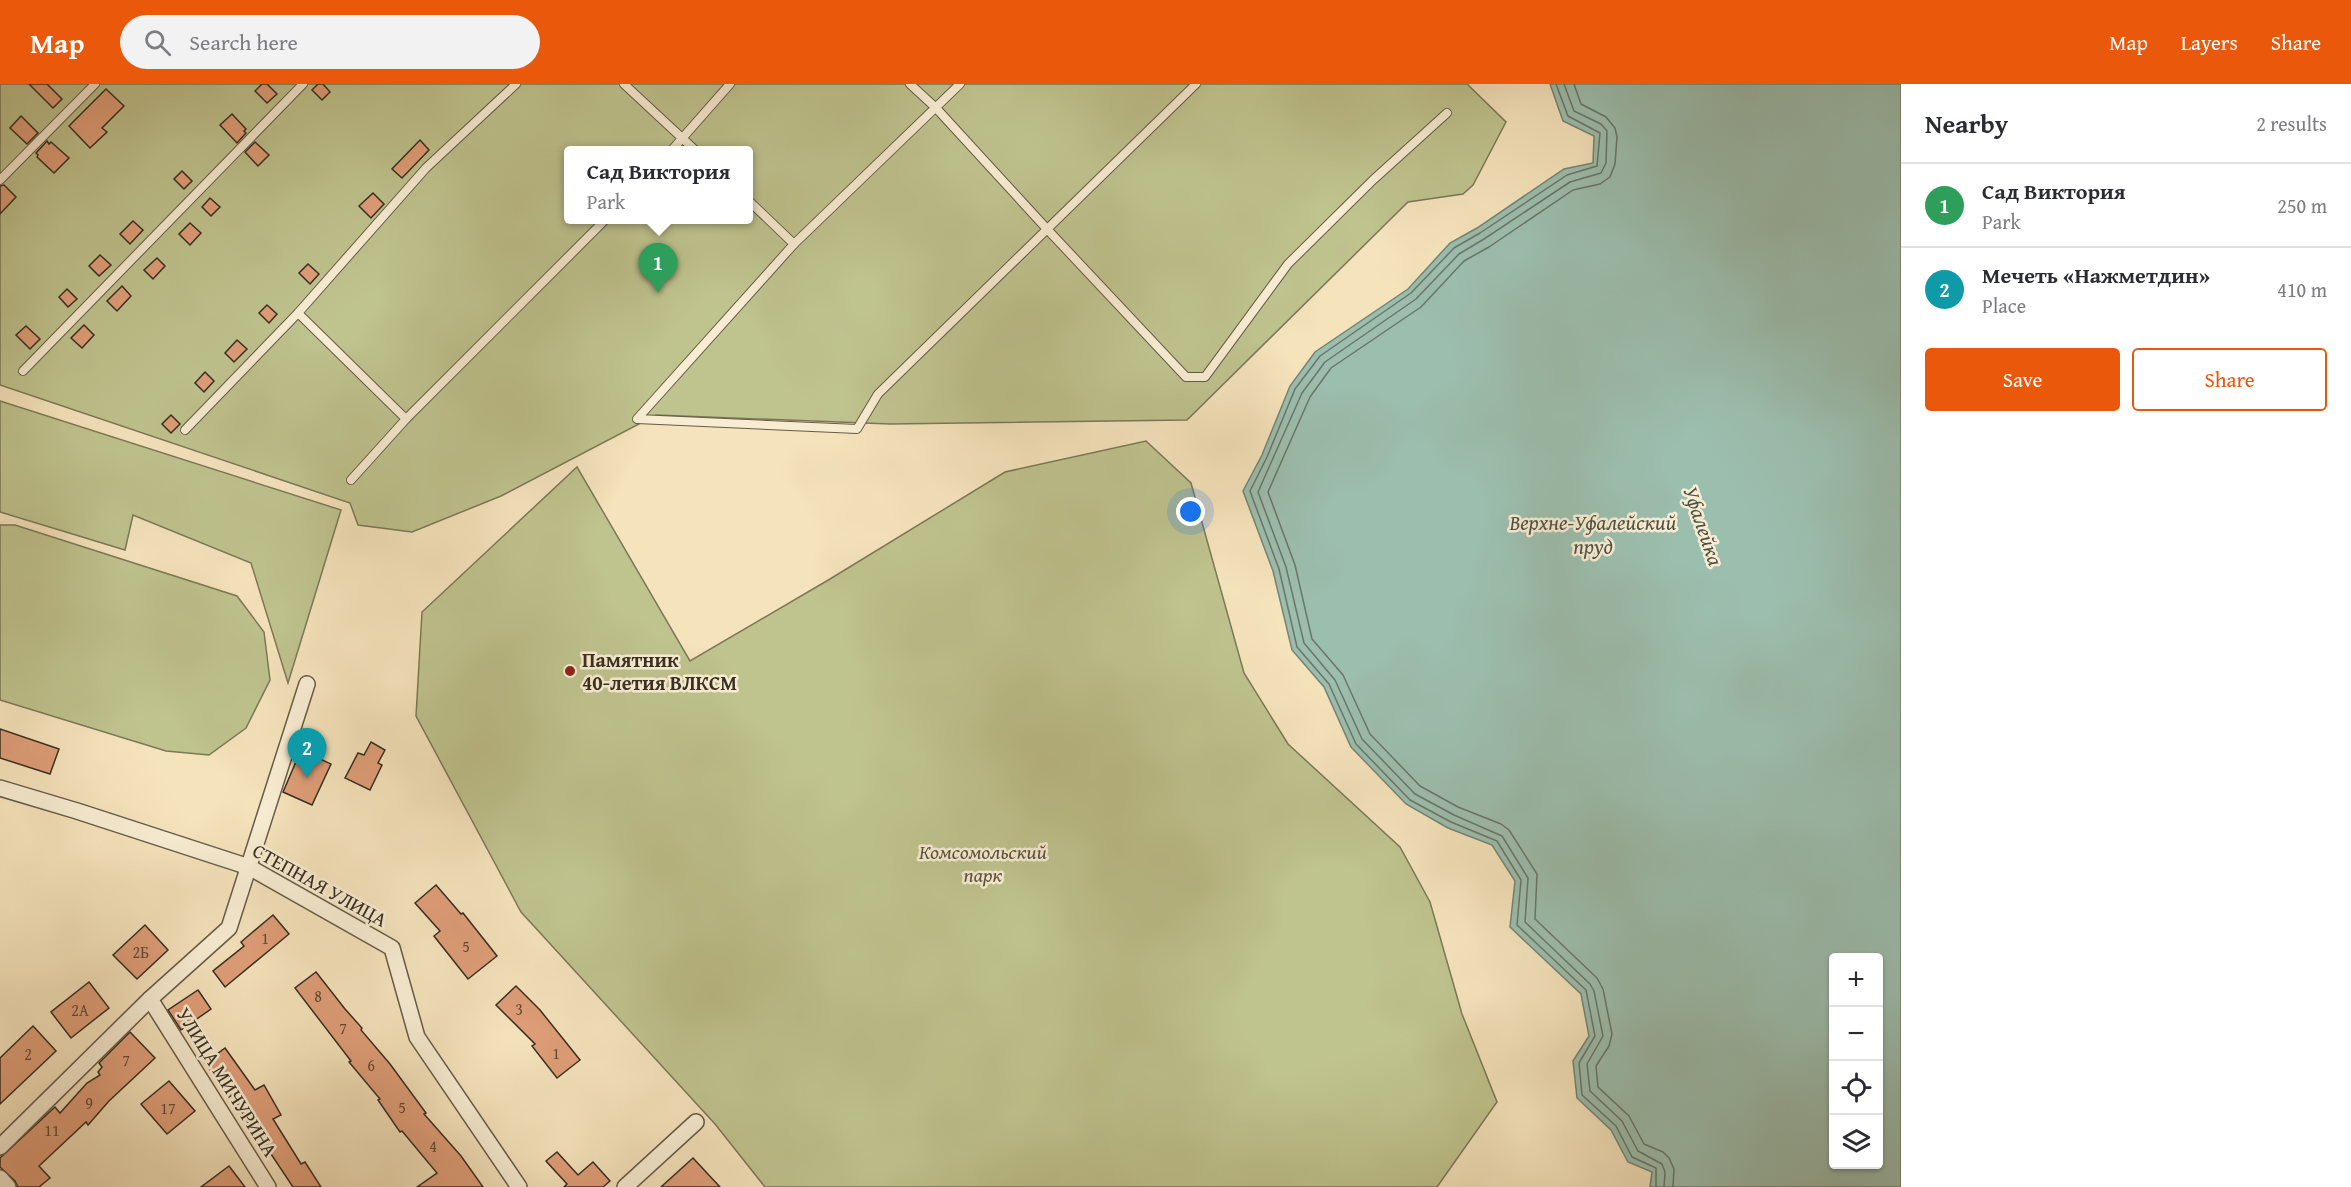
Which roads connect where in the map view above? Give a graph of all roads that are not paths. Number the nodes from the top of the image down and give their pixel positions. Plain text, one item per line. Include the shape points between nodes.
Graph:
1 (95, 84) edge
2 (303, 84) edge
3 (516, 84) edge
4 (624, 84) edge
5 (730, 84) edge
6 (910, 84) edge
7 (960, 84) edge
8 (1196, 84) edge
9 (936, 108) junction
10 (1447, 113) dead end
11 (683, 138) junction
12 (675, 146) edge
13 (692, 146) edge
14 (0, 180) edge
15 (753, 205) edge
16 (600, 224) edge
17 (1046, 228) junction
18 (794, 244) junction
19 (298, 313) junction
20 (22, 370) dead end
21 (406, 420) junction
22 (186, 430) dead end
23 (351, 480) dead end
24 (307, 684) dead end
25 (0, 788) edge
26 (249, 867) junction
27 (150, 999) junction
28 (696, 1122) dead end
29 (0, 1147) edge
30 (0, 1178) edge
31 (8, 1187) edge
32 (268, 1187) edge
33 (519, 1187) edge
34 (625, 1187) edge

1 - 14 lane
2 - 20 lane
3 - 19 lane via 426,168
4 - 11 lane
5 - 11 lane
6 - 9 lane
7 - 9 lane
8 - 17 lane
9 - 17 lane
9 - 18 lane
10 - 17 lane via 1288,264 1205,377 1186,377
11 - 12 lane
11 - 13 lane
15 - 18 lane
16 - 21 lane
17 - 18 lane via 878,394 857,429 637,419
19 - 21 lane
19 - 22 lane
21 - 23 lane
24 - 26 street
25 - 26 street, СТЕПНАЯ УЛИЦА
26 - 27 street via 229,928
26 - 33 street, СТЕПНАЯ УЛИЦА via 392,948 417,1037
27 - 29 street
27 - 32 street, УЛИЦА МИЧУРИНА
28 - 34 street
30 - 31 street

